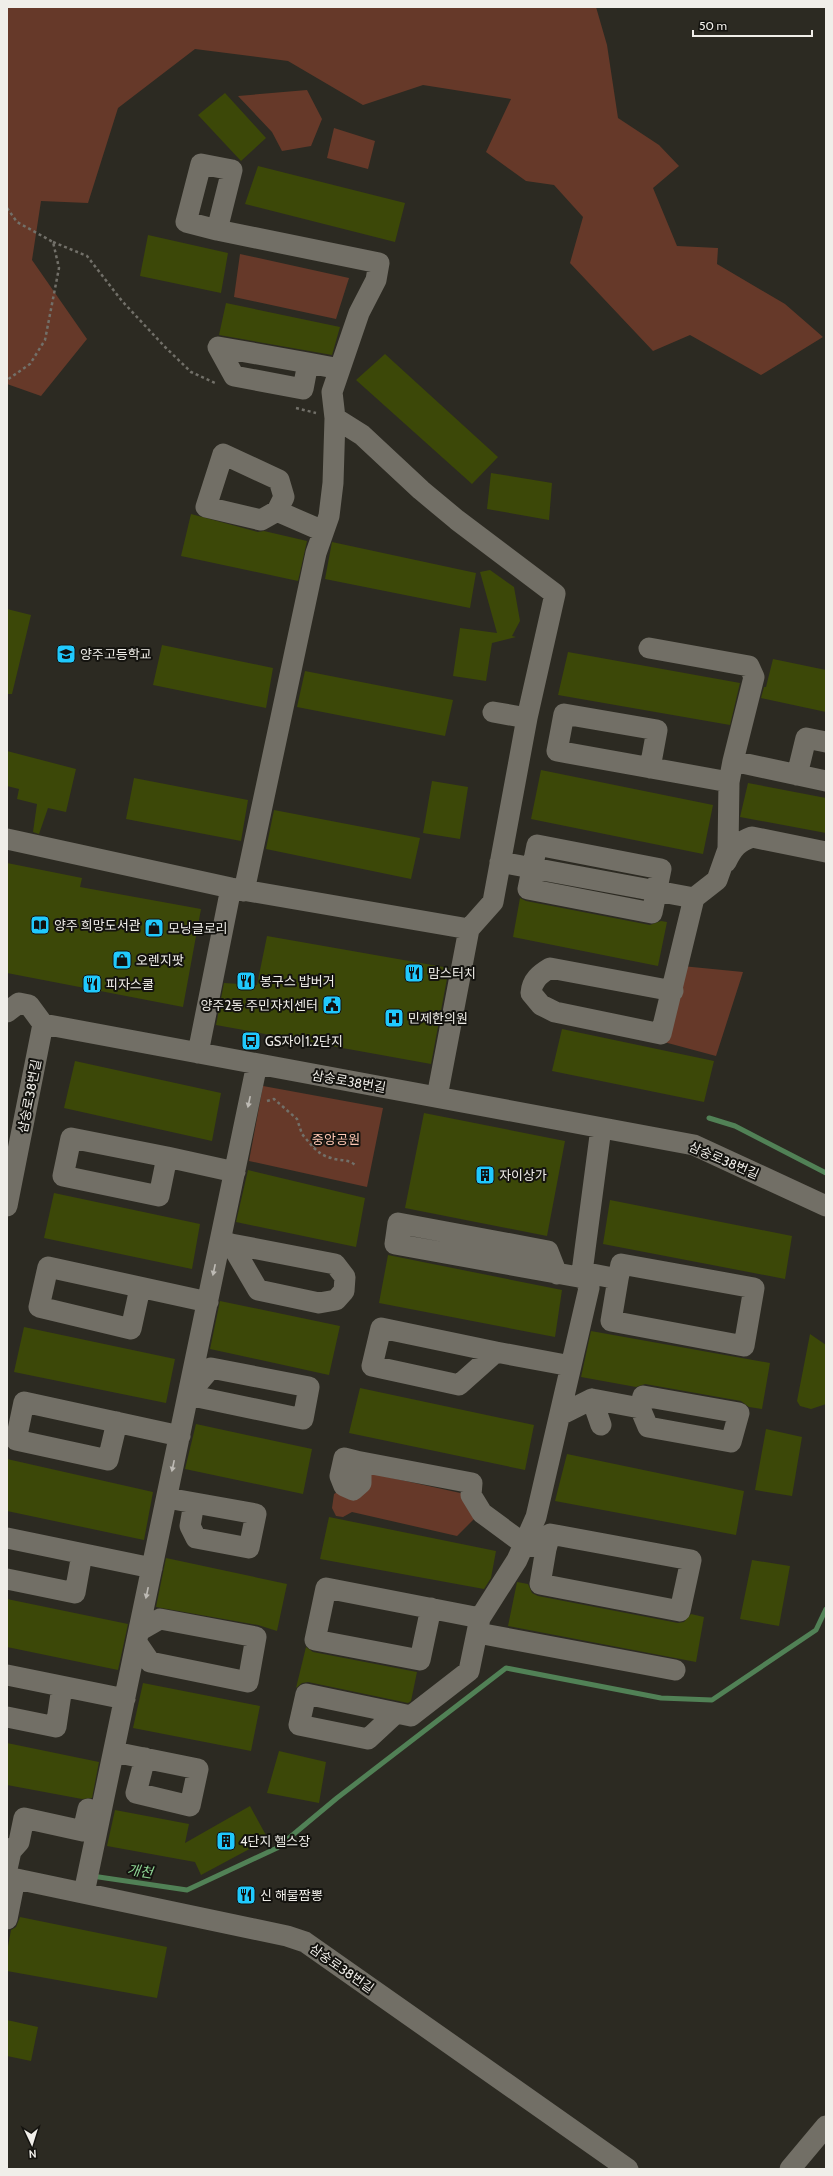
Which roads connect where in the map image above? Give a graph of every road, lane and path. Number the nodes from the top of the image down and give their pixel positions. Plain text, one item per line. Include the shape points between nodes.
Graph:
1 (7, 208) edge
2 (216, 230) dead end
3 (53, 242) junction
4 (308, 363) dead end
5 (340, 369) junction
6 (7, 380) edge
7 (218, 384) dead end
8 (290, 406) dead end
9 (335, 418) junction
10 (277, 511) dead end
11 (323, 532) junction
12 (649, 648) dead end
13 (493, 712) dead end
14 (528, 718) junction
15 (826, 742) edge
16 (733, 762) junction
17 (650, 768) junction
18 (797, 775) junction
19 (826, 781) edge
20 (729, 782) junction
21 (7, 839) edge
22 (826, 852) edge
23 (500, 862) junction
24 (723, 866) junction
25 (238, 890) junction
26 (694, 898) junction
27 (469, 929) junction
28 (672, 991) junction
29 (7, 1012) edge
30 (43, 1024) junction
31 (198, 1053) junction
32 (257, 1064) junction
33 (437, 1097) junction
34 (263, 1103) dead end
35 (602, 1128) junction
36 (346, 1145) dead end
37 (312, 1146) junction
38 (167, 1157) junction
39 (355, 1165) dead end
40 (235, 1172) junction
41 (7, 1206) edge
42 (826, 1206) edge
43 (226, 1243) junction
44 (557, 1274) junction
45 (583, 1275) junction
46 (618, 1279) junction
47 (140, 1288) junction
48 (208, 1302) junction
49 (496, 1352) junction
50 (571, 1366) junction
51 (188, 1395) junction
52 (592, 1399) junction
53 (640, 1408) dead end
54 (560, 1415) junction
55 (117, 1422) junction
56 (601, 1425) dead end
57 (180, 1436) junction
58 (356, 1461) dead end
59 (167, 1498) junction
60 (194, 1503) dead end
61 (7, 1538) edge
62 (524, 1544) junction
63 (546, 1549) junction
64 (82, 1554) junction
65 (152, 1568) junction
66 (7, 1579) edge
67 (431, 1608) junction
68 (479, 1625) junction
69 (138, 1637) junction
70 (676, 1670) dead end
71 (7, 1676) edge
72 (62, 1687) junction
73 (125, 1699) junction
74 (396, 1713) dead end
75 (7, 1717) edge
76 (114, 1752) junction
77 (145, 1758) dead end
78 (98, 1829) junction
79 (10, 1875) edge
80 (84, 1893) junction
81 (7, 1919) edge
82 (826, 2126) edge
83 (628, 2169) edge
84 (790, 2169) edge

1 - 3 path via 17,222
2 - 5 street via 379,263 376,280 359,313
3 - 6 path via 59,268 45,340 30,364
3 - 7 path via 87,256 122,301 191,372
4 - 5 street
5 - 9 street via 332,392
8 - 9 path
9 - 11 street via 333,483 329,516
9 - 14 street via 362,434 451,515 555,594
10 - 11 street
11 - 25 street
12 - 16 street via 749,666 754,678
13 - 14 street
14 - 23 street
15 - 18 street via 806,738
16 - 18 street
16 - 20 street
17 - 17 street via 557,751 564,714 657,730
17 - 20 street
18 - 19 street
20 - 24 street via 728,849
21 - 25 street
22 - 24 street via 752,837 741,841 733,848
23 - 26 street
23 - 27 street via 493,902
24 - 26 street via 717,880
25 - 27 street
25 - 31 street
26 - 28 street
27 - 33 street
28 - 28 street via 661,1034 555,1012 541,1005 530,992 531,984 550,968
29 - 30 street via 19,1004 29,1005
30 - 31 street, 삼숭로38번길
30 - 41 street, 삼숭로38번길
31 - 32 street, 삼숭로38번길
32 - 33 street, 삼숭로38번길
32 -> 40 street
33 - 35 street, 삼숭로38번길
34 - 37 path via 274,1099 286,1109 297,1119 302,1134
35 - 42 street, 삼숭로38번길 via 694,1145
35 - 45 street
36 - 37 path via 354,1143 347,1139
37 - 39 path via 330,1158 352,1161
38 - 38 street via 159,1196 63,1176 71,1138
38 - 40 street
40 - 43 street
43 - 43 street via 335,1264 345,1277 344,1291 336,1300 319,1303 258,1290
43 -> 48 street
44 - 44 street via 395,1244 398,1223 548,1251
44 - 45 street
45 - 46 street
45 - 50 street via 589,1288
46 - 46 street via 611,1320 744,1346 754,1288 621,1264
47 - 47 street via 48,1266 39,1307 131,1329
47 - 48 street
48 - 51 street
49 - 49 street via 459,1384 372,1366 381,1328
49 - 50 street
50 - 54 street
51 - 51 street via 303,1419 309,1387 211,1368
51 - 57 street
52 - 53 street
52 - 54 street
52 - 56 street
54 - 62 street via 536,1517
55 - 55 street via 24,1402 16,1440 108,1460
55 - 57 street
57 -> 59 street
58 - 62 street via 472,1483 471,1495 482,1513
59 - 60 street
59 - 65 street
61 - 64 street
62 - 63 street
62 - 68 street
63 - 63 street via 540,1584 680,1611 691,1560 550,1534
64 - 65 street
64 - 66 street via 75,1593
65 -> 69 street
67 - 67 street via 420,1660 315,1640 326,1588
67 - 68 street
68 - 70 street
68 - 74 street via 469,1671 411,1716
69 - 69 street via 150,1662 248,1682 256,1637 160,1619
69 - 73 street
71 - 72 street
72 - 73 street
72 - 75 street via 56,1727
73 - 76 street
76 - 77 street
76 - 78 street
78 - 79 street via 88,1809 83,1831 24,1818 19,1842 11,1850
78 - 80 street
79 - 80 street, 삼숭로38번길
79 - 81 street
80 - 83 street, 삼숭로38번길 via 288,1936 304,1942
82 - 84 street

